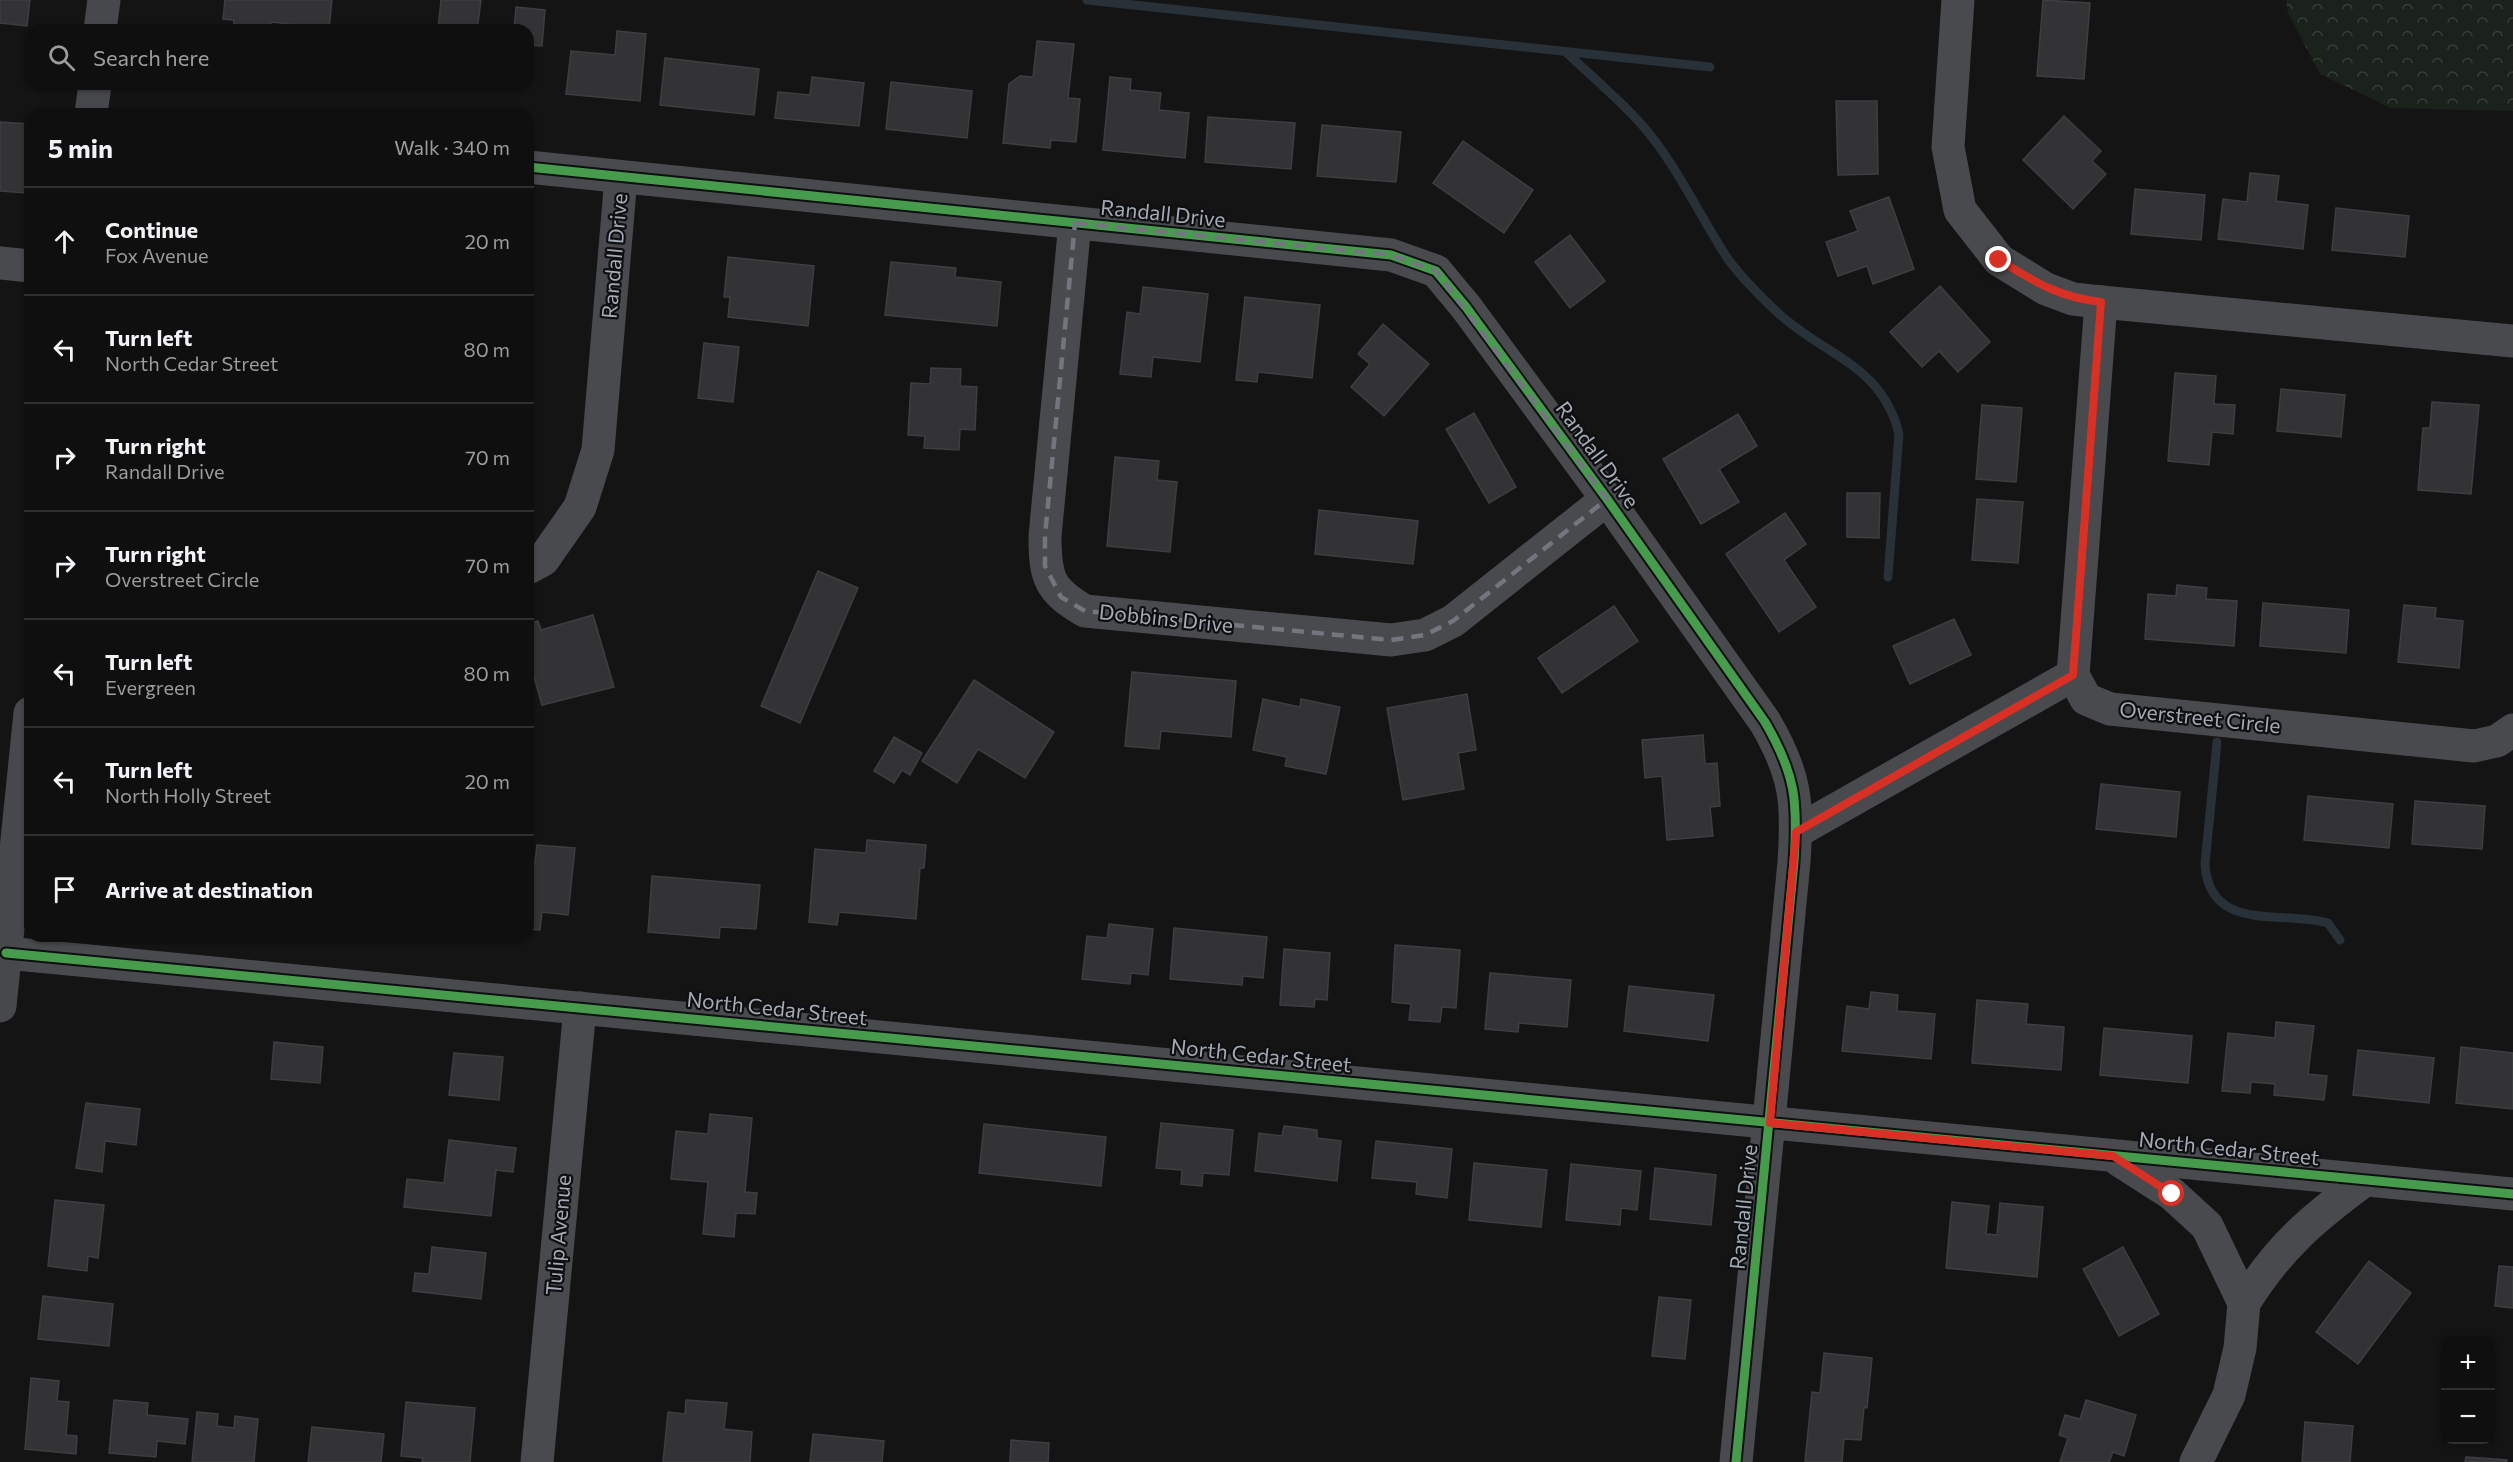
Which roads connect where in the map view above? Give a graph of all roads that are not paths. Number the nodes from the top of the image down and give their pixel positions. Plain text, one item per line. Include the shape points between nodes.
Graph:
1 (104, 0) edge
2 (1958, 0) edge
3 (101, 24) edge
4 (94, 90) edge
5 (93, 108) edge
6 (534, 168) edge
7 (621, 177) junction
8 (1076, 223) junction
9 (0, 263) edge
10 (24, 265) edge
11 (2101, 302) junction
12 (2513, 341) edge
13 (1607, 499) junction
14 (534, 565) edge
15 (2073, 675) junction
16 (2513, 730) edge
17 (24, 773) edge
18 (1796, 832) junction
19 (6, 953) junction
20 (0, 1006) edge
21 (580, 1008) junction
22 (1770, 1123) junction
23 (2113, 1156) junction
24 (2365, 1180) junction
25 (2513, 1194) edge
26 (2244, 1303) junction
27 (537, 1462) edge
28 (1736, 1462) edge
29 (2196, 1462) edge

1 - 3 street
2 - 11 street via 1948,147 1960,210 1999,260 2046,289 2073,299
4 - 5 street
6 - 7 street
7 - 8 street, Randall Drive
7 - 14 street, Randall Drive via 598,450 580,507 543,560
8 - 13 street, Randall Drive via 1390,255 1436,271
8 - 13 street, Dobbins Drive via 1045,566 1061,597 1085,611 1391,640 1425,635 1453,621
9 - 10 street
11 - 12 street
11 - 15 street
13 - 18 street, Randall Drive via 1784,754 1793,779
15 - 16 street, Overstreet Circle via 2086,699 2110,709 2474,746 2497,741
15 - 18 street
17 - 19 street
18 - 22 street, Randall Drive
19 - 20 street
19 - 21 street, North Cedar Street
21 - 22 street, North Cedar Street
21 - 27 street, Tulip Avenue
22 - 23 street, North Cedar Street
22 - 28 street, Randall Drive
23 - 24 street, North Cedar Street
23 - 26 street via 2172,1194 2207,1226
24 - 25 street, North Cedar Street
24 - 26 street via 2295,1236 2266,1268
26 - 29 street via 2240,1348 2229,1395

